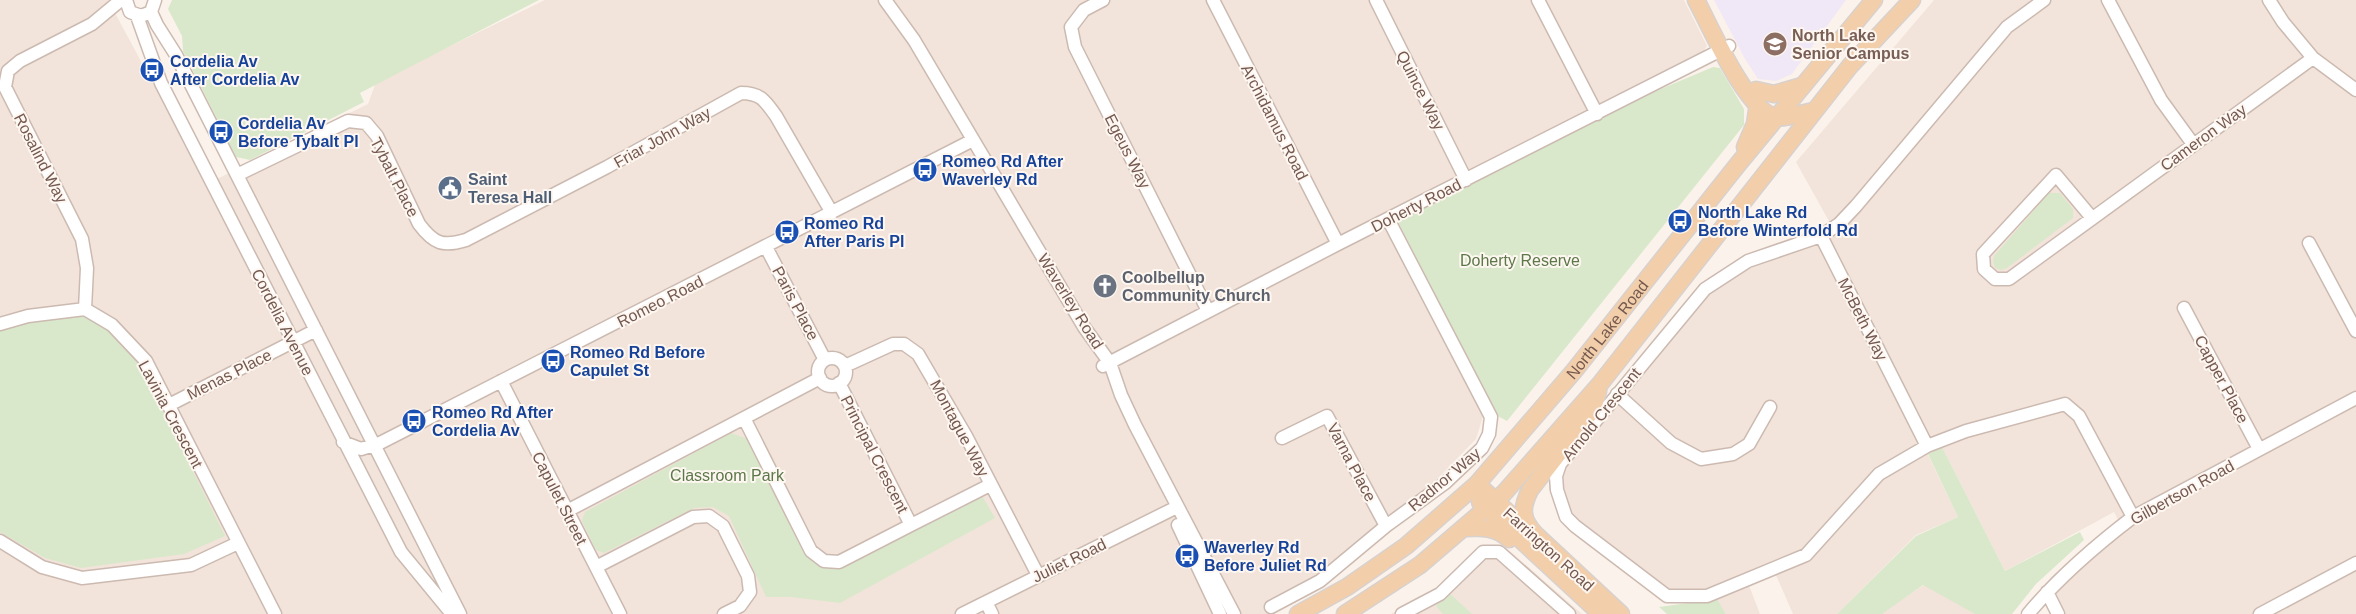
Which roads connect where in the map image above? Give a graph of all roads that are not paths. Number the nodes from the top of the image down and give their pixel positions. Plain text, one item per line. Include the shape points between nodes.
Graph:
1 (121, 0) edge
2 (126, 0) edge
3 (876, 0) edge
4 (885, 0) edge
5 (1103, 0) edge
6 (1213, 0) edge
7 (1376, 0) edge
8 (1538, 0) edge
9 (1696, 0) edge
10 (1706, 0) edge
11 (1874, 0) edge
12 (1912, 0) edge
13 (2044, 0) edge
14 (2108, 0) edge
15 (2269, 0) edge
16 (153, 6) edge
17 (134, 14) junction
18 (92, 24) junction
19 (1725, 48) junction
20 (2313, 58) junction
21 (4, 69) edge
22 (1802, 86) junction
23 (2356, 90) edge
24 (1757, 97) junction
25 (1813, 111) junction
26 (1596, 114) junction
27 (1777, 117) junction
28 (970, 142) junction
29 (2194, 144) junction
30 (1785, 147) junction
31 (1739, 163) junction
32 (237, 175) junction
33 (1466, 180) junction
34 (832, 213) junction
35 (2092, 218) junction
36 (1388, 220) junction
37 (1821, 236) junction
38 (2309, 243) dead end
39 (441, 244) joint
40 (1338, 244) junction
41 (766, 247) junction
42 (2184, 308) dead end
43 (85, 309) junction
44 (1208, 311) junction
45 (0, 324) edge
46 (316, 330) junction
47 (2356, 332) edge
48 (293, 342) junction
49 (825, 360) junction
50 (1107, 364) junction
51 (844, 366) junction
52 (820, 378) junction
53 (501, 381) junction
54 (839, 383) junction
55 (1600, 384) junction
56 (1616, 394) junction
57 (2356, 398) edge
58 (169, 405) junction
59 (1770, 407) dead end
60 (744, 418) junction
61 (1282, 438) dead end
62 (344, 442) junction
63 (375, 446) junction
64 (1927, 446) junction
65 (2259, 449) junction
66 (990, 485) junction
67 (1473, 487) junction
68 (1491, 505) junction
69 (1174, 508) junction
70 (567, 511) junction
71 (2134, 517) junction
72 (911, 526) junction
73 (1386, 526) junction
74 (1465, 528) junction
75 (0, 541) edge
76 (238, 543) junction
77 (2356, 563) edge
78 (596, 567) junction
79 (1038, 576) junction
80 (2047, 592) junction
81 (986, 602) junction
82 (1271, 606) dead end
83 (1596, 609) edge
84 (274, 614) edge
85 (452, 614) edge
86 (460, 614) edge
87 (620, 614) edge
88 (724, 614) edge
89 (962, 614) edge
90 (992, 614) edge
91 (1220, 614) edge
92 (1234, 614) edge
93 (1298, 614) edge
94 (1345, 614) edge
95 (1402, 614) edge
96 (1569, 614) edge
97 (1621, 614) edge
98 (2028, 614) edge
99 (2058, 614) edge
100 (2260, 614) edge

1 - 18 street
2 - 17 street, Cordelia Avenue
3 - 28 street, Waverley Road
4 - 28 street, Waverley Road via 914,40
5 - 44 street, Egeus Way via 1084,10 1072,27 1075,47
6 - 40 street, Archidamus Road
7 - 33 street, Quince Way
8 - 26 street
9 - 19 main road
10 - 19 main road
11 - 22 main road, North Lake Road
12 - 25 main road, North Lake Road
13 - 37 street via 2007,27 1856,206 1839,224
14 - 29 street via 2161,100
15 - 20 street
16 - 17 street via 145,16
16 - 32 street, Cordelia Avenue via 157,25 176,55
17 - 18 street
17 - 48 street, Cordelia Avenue via 162,83
18 - 21 street, Rosalind Way
19 - 24 main road via 1745,92
19 - 26 street, Doherty Road
20 - 23 street
20 - 29 street, Cameron Way
21 - 43 street, Rosalind Way via 6,88 82,239 87,268
22 - 24 main road
22 - 27 main road, North Lake Road
24 - 27 main road via 1768,115
24 - 31 main road via 1755,124
25 - 27 main road
25 - 30 main road, North Lake Road
26 - 33 street, Doherty Road
27 - 30 main road
27 - 31 main road, North Lake Road
28 - 34 street, Romeo Road
28 - 50 street, Waverley Road
29 - 35 street, Cameron Way
30 - 55 main road, North Lake Road
31 - 67 main road, North Lake Road via 1574,371
32 - 39 street, Tybalt Place via 348,120 366,124 377,136 419,224 428,236
32 - 46 street, Cordelia Avenue
33 - 36 street, Doherty Road
34 - 39 street, Friar John Way via 766,102 754,93 741,93 466,240
34 - 41 street, Romeo Road
35 - 35 street, Cameron Way via 2009,279 1996,279 1984,269 1983,254 2056,175
36 - 40 street, Doherty Road
36 - 73 street, Radnor Way via 1491,417 1489,434 1482,448 1445,483
37 - 56 street, Arnold Crescent via 1748,262 1706,289
37 - 64 street, McBeth Way
38 - 47 street
40 - 44 street, Doherty Road
41 - 49 street, Paris Place
41 - 53 street, Romeo Road
42 - 65 street, Capper Place
43 - 45 street via 28,316
43 - 58 street, Lavinia Crescent via 112,325 146,361
44 - 50 street, Doherty Road
46 - 48 street, Menas Place
46 - 63 street, Cordelia Avenue
48 - 58 street, Menas Place
48 - 62 street, Cordelia Avenue
49 - 51 street via 836,358
49 - 52 street via 820,366
50 - 69 street, Waverley Road via 1115,403
51 - 54 street via 845,378
51 - 66 street, Montague Way via 894,344 912,348 937,384
52 - 54 street via 828,385
52 - 60 street
53 - 63 street, Romeo Road
53 - 70 street, Capulet Street
54 - 72 street, Principal Crescent
55 - 68 main road, North Lake Road
55 - 97 main road via 1594,407 1530,490 1522,512 1535,534
56 - 59 street via 1671,443 1702,459 1732,454 1749,444
56 - 64 street, Arnold Crescent via 1560,464 1556,490 1566,517 1575,526 1667,596 1707,596 1806,554 1879,474
57 - 65 street, Gilbertson Road
58 - 76 street, Lavinia Crescent
60 - 70 street
60 - 72 street via 811,551 824,562 840,562
61 - 73 street, Varna Place via 1327,416
62 - 63 street, Romeo Road via 361,449
62 - 85 street, Cordelia Avenue via 400,552
63 - 86 street, Cordelia Avenue
64 - 71 street via 1966,431 2065,404 2080,416
65 - 71 street, Gilbertson Road
66 - 72 street, Principal Crescent
66 - 79 street, Montague Way
67 - 68 main road, Farrington Road
67 - 93 main road, North Lake Road via 1406,546 1347,587
68 - 74 main road, North Lake Road
68 - 83 main road, Farrington Road
68 - 97 main road, Farrington Road
69 - 79 street, Juliet Road
69 - 91 street, Waverley Road
69 - 92 street, Waverley Road
70 - 78 street, Capulet Street
71 - 80 street, Gilbertson Road
73 - 82 street, Radnor Way via 1320,581
74 - 83 main road via 1502,532 1566,589
74 - 94 main road, North Lake Road via 1420,565
75 - 76 street via 42,567 82,578 191,565
76 - 84 street, Lavinia Crescent
77 - 100 street
78 - 87 street, Capulet Street
78 - 88 street via 693,518 709,516 723,526 748,576 750,592 740,606
79 - 81 street, Juliet Road
80 - 98 street, Gilbertson Road
80 - 99 street
81 - 89 street, Juliet Road
81 - 90 street
95 - 96 street via 1440,594 1483,552 1499,552

